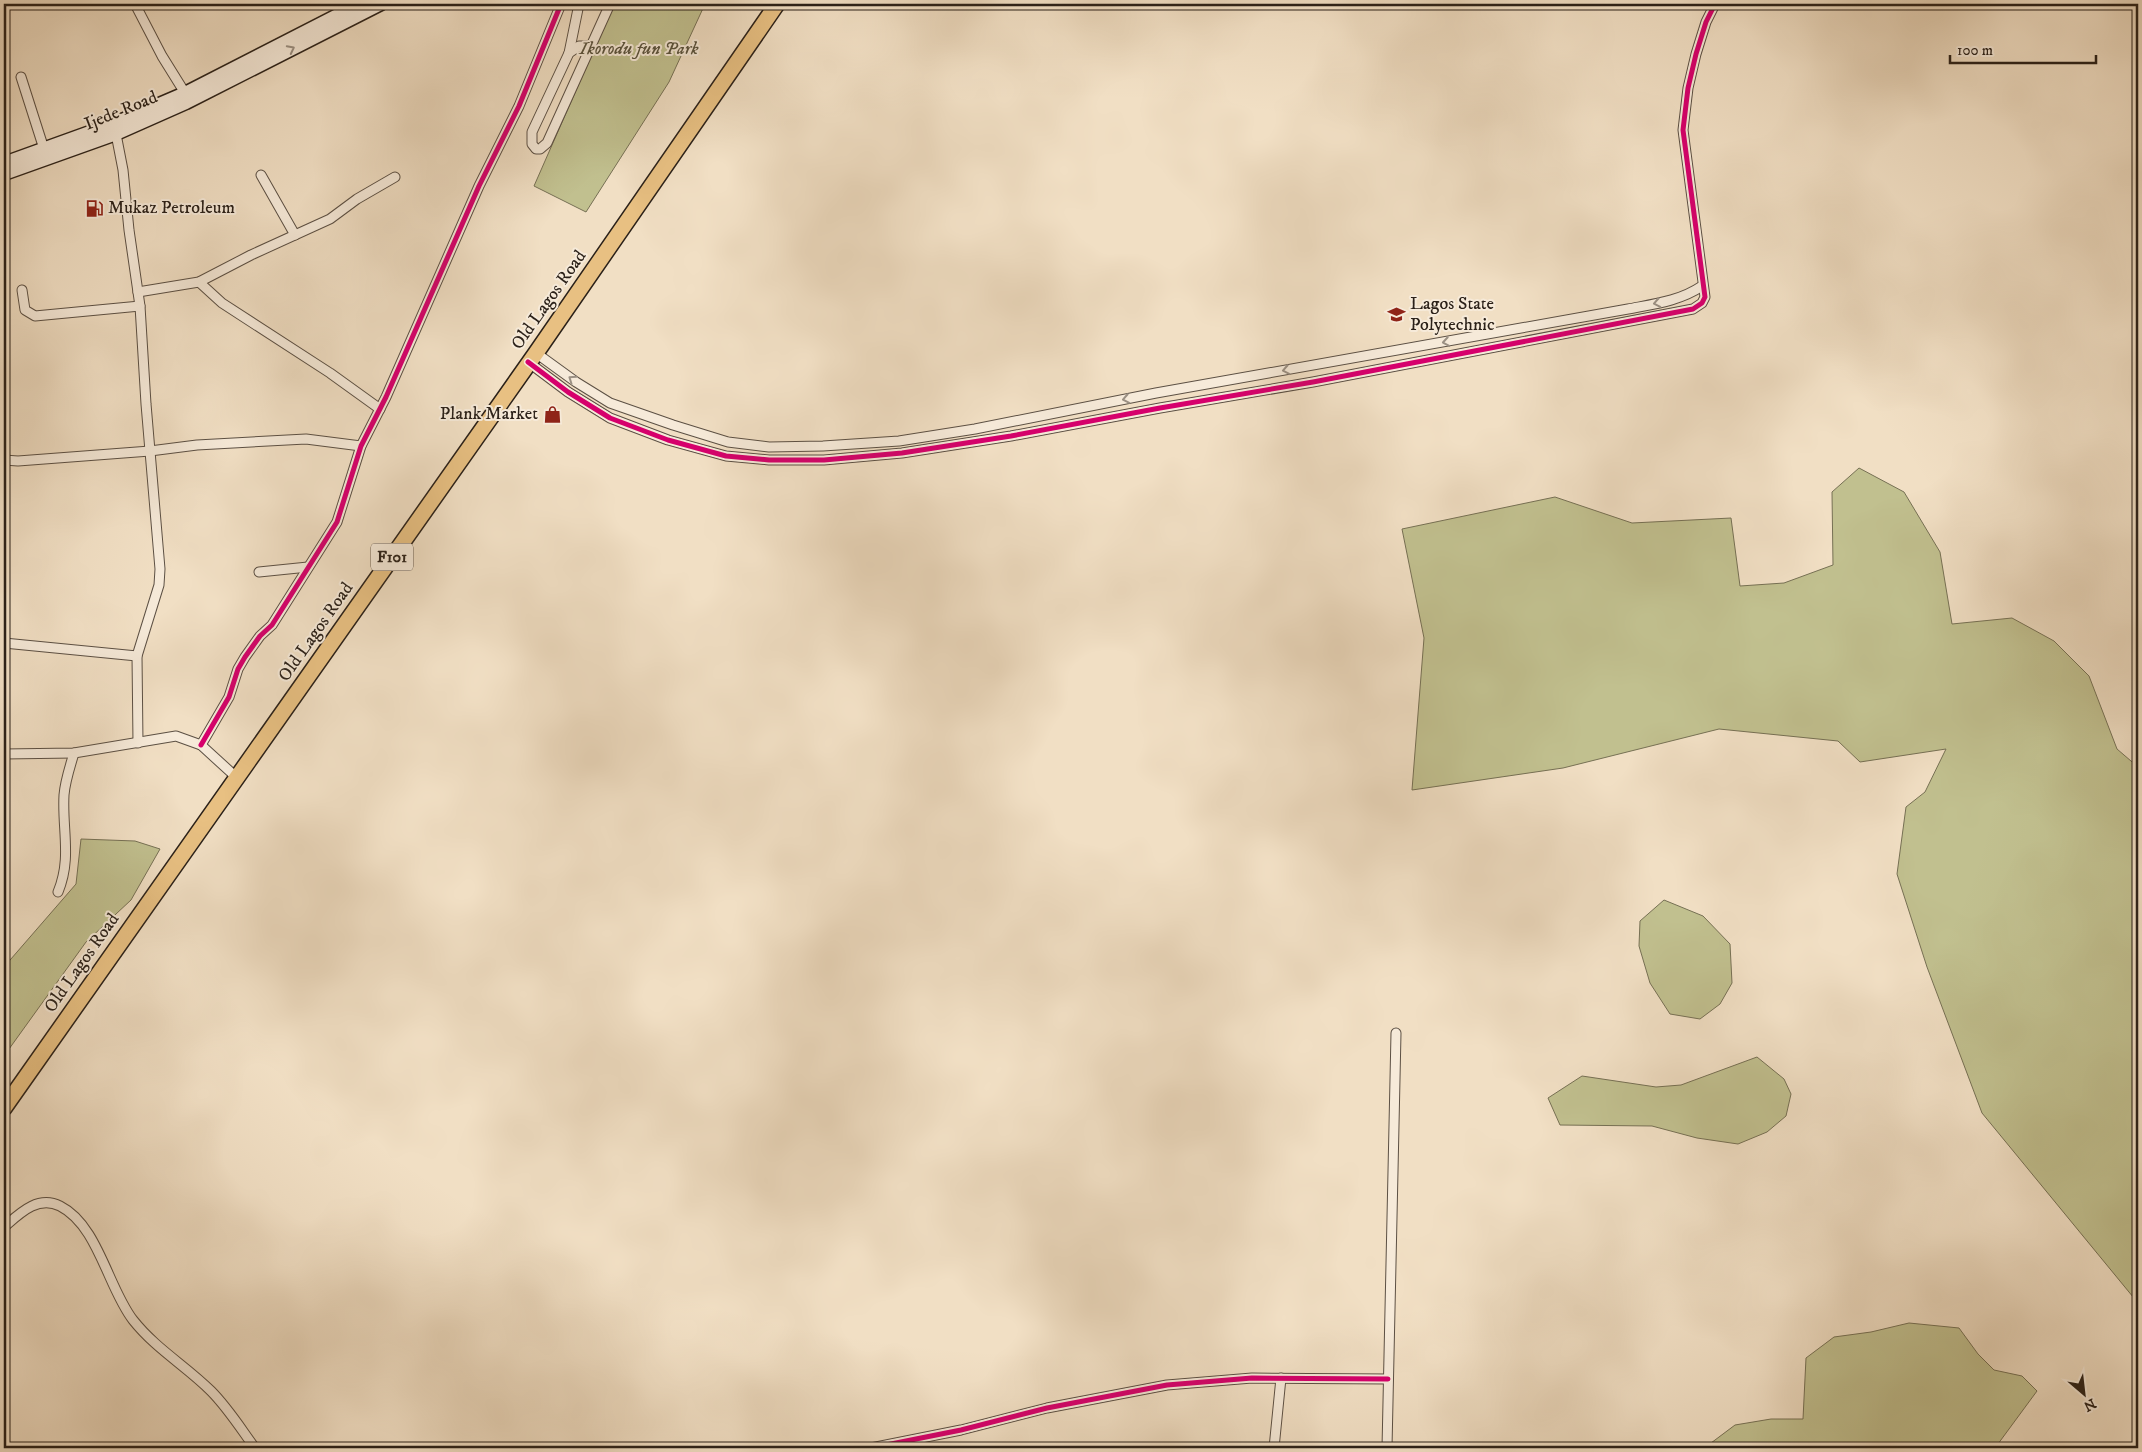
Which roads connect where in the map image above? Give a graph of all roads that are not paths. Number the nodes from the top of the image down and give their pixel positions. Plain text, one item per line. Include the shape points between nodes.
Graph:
1 (135, 4) edge
2 (358, 4) edge
3 (381, 4) edge
4 (561, 4) edge
5 (579, 4) edge
6 (610, 4) edge
7 (777, 4) edge
8 (1715, 4) edge
9 (592, 46) junction
10 (569, 53) junction
11 (247, 66) junction
12 (21, 76) dead end
13 (185, 93) junction
14 (116, 134) junction
15 (44, 149) junction
16 (4, 163) edge
17 (4, 174) edge
18 (262, 175) dead end
19 (395, 177) dead end
20 (295, 235) junction
21 (198, 282) junction
22 (1702, 286) junction
23 (22, 290) dead end
24 (138, 292) junction
25 (140, 306) junction
26 (532, 357) junction
27 (380, 409) junction
28 (361, 446) junction
29 (150, 451) junction
30 (4, 460) edge
31 (308, 567) junction
32 (259, 572) dead end
33 (4, 643) edge
34 (137, 656) junction
35 (138, 743) junction
36 (201, 745) junction
37 (74, 753) junction
38 (4, 754) edge
39 (236, 777) junction
40 (58, 892) dead end
41 (1396, 1033) dead end
42 (4, 1108) edge
43 (4, 1227) edge
44 (1281, 1378) junction
45 (1388, 1379) junction
46 (255, 1448) edge
47 (871, 1448) edge
48 (1274, 1448) edge
49 (1387, 1448) edge

1 - 13 street
2 - 11 main road
11 -> 3 main road
4 - 27 street via 519,106 479,186
5 - 10 street
6 - 9 street
7 - 26 main road, Old Lagos Road / F101
8 - 22 street via 1696,54 1683,130
9 - 10 street via 579,46
9 - 10 street via 547,143 536,149 532,144 532,132
11 - 13 main road, Ijede Road
11 - 14 main road, Ijede Road via 186,103
12 - 15 street
13 - 15 main road, Ijede Road
14 - 17 main road, Ijede Road
14 - 24 street via 124,170
15 - 16 main road, Ijede Road
18 - 20 street
19 - 20 street via 330,219
20 - 21 street
21 - 24 street
21 - 27 street via 222,303
22 -> 26 street via 1690,294 1654,304 1156,393 975,429 899,441 823,446 769,447 728,442 610,402
22 - 26 street via 1705,297 1693,309 1010,436 902,453 824,460 726,456 668,440 610,418 568,392
23 - 25 street via 25,310 35,316
24 - 25 street
25 - 29 street
26 - 39 main road, Old Lagos Road / F101
27 - 28 street
28 - 29 street via 306,440 196,445
28 - 31 street via 336,522
29 - 30 street
29 - 34 street via 159,585
31 - 32 street
31 - 36 street via 272,625 245,656 229,698
33 - 34 street
34 - 35 street
35 - 36 street via 176,736
35 - 37 street
36 - 39 street
37 - 38 street
37 - 40 street via 64,797 66,866
39 - 42 main road, Old Lagos Road / F101
41 - 45 street
43 - 46 street via 39,1202 54,1203 69,1212 89,1236 132,1319 164,1352 211,1391
44 - 45 street
44 - 47 street via 1167,1385
44 - 48 street
45 - 49 street

